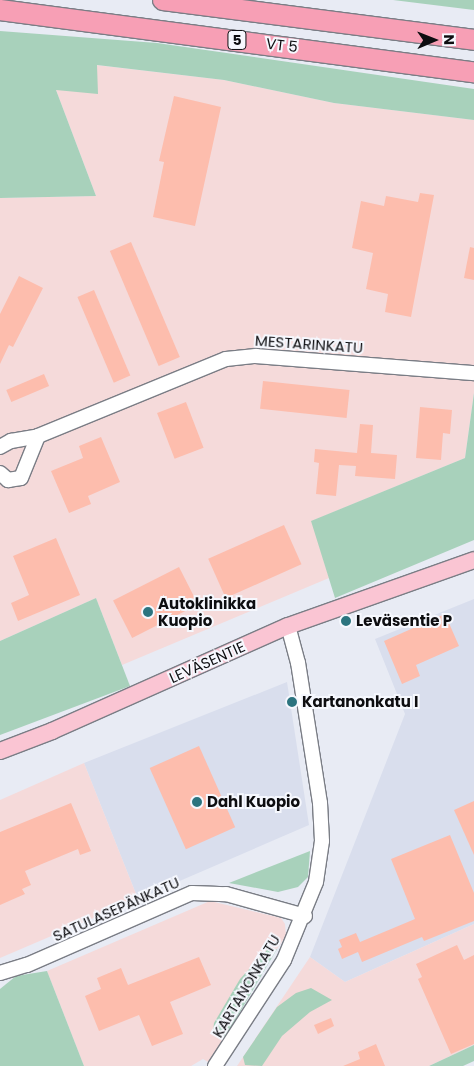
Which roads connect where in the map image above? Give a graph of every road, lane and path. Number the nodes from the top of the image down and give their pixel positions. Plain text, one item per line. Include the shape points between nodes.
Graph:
1 (163, 0) edge
2 (0, 10) edge
3 (474, 40) edge
4 (474, 72) edge
5 (474, 373) edge
6 (38, 436) junction
7 (0, 447) edge
8 (0, 473) edge
9 (474, 560) edge
10 (288, 626) junction
11 (0, 750) edge
12 (304, 916) junction
13 (0, 973) edge
14 (215, 1066) edge

1 - 3 highway, VT 5 / 5
2 - 4 highway, VT 5 / 5
5 - 6 street, MESTARINKATU via 256,356 226,359
6 - 7 street, MESTARINKATU via 11,441
6 - 8 street via 21,478 8,480
9 - 10 main road, LEVÄSENTIE
10 - 11 main road, LEVÄSENTIE via 52,731
10 - 12 street, KARTANONKATU via 298,663 320,803 322,841 317,874
12 - 13 street, SATULASEPÄNKATU via 226,894 192,893 27,965
12 - 14 street, KARTANONKATU via 284,960

